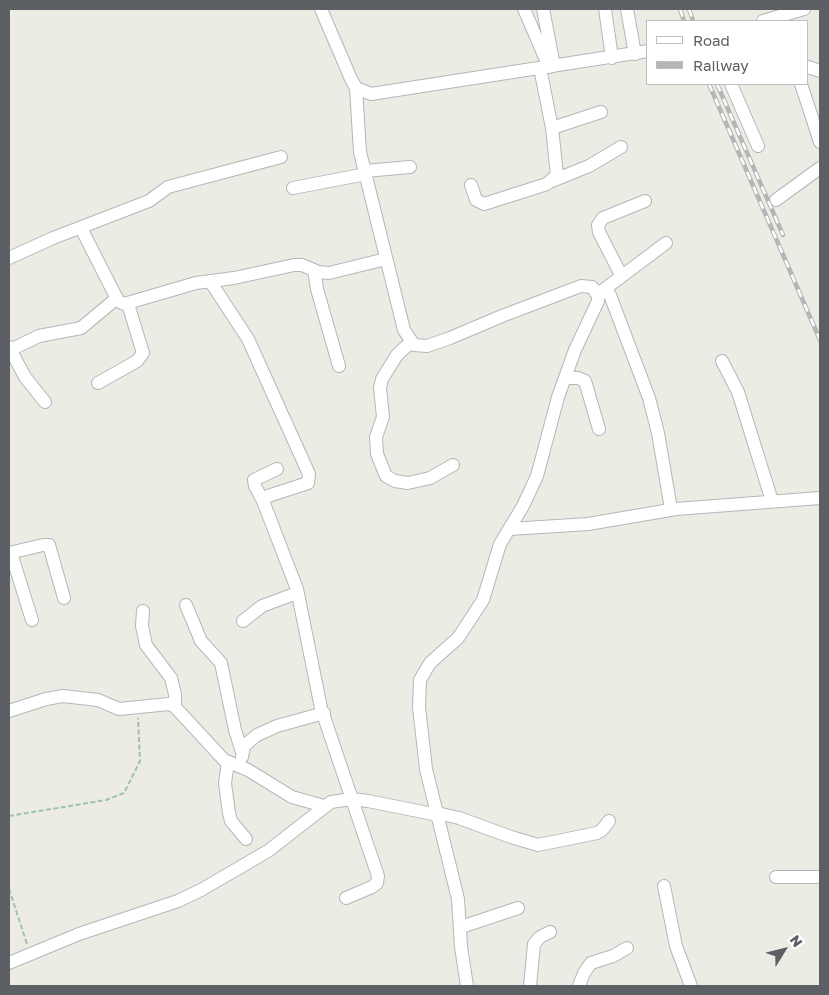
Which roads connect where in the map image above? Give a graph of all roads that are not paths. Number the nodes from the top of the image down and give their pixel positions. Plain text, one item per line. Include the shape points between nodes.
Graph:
1 (321, 9) edge
2 (524, 9) edge
3 (543, 9) edge
4 (605, 9) edge
5 (627, 9) edge
6 (804, 9) edge
7 (779, 12) edge
8 (765, 20) edge
9 (646, 52) edge
10 (635, 54) junction
11 (612, 58) junction
12 (548, 67) junction
13 (731, 85) edge
14 (801, 85) edge
15 (356, 88) junction
16 (600, 112) dead end
17 (552, 128) junction
18 (820, 142) edge
19 (758, 146) dead end
20 (621, 147) dead end
21 (281, 157) dead end
22 (410, 167) dead end
23 (820, 168) edge
24 (365, 172) junction
25 (552, 181) junction
26 (471, 185) dead end
27 (294, 188) dead end
28 (776, 200) dead end
29 (645, 201) dead end
30 (81, 228) junction
31 (666, 243) dead end
32 (9, 258) edge
33 (386, 259) junction
34 (314, 270) junction
35 (621, 275) junction
36 (210, 281) junction
37 (599, 291) junction
38 (122, 301) junction
39 (411, 342) junction
40 (10, 349) edge
41 (722, 361) dead end
42 (339, 366) dead end
43 (565, 378) junction
44 (98, 383) dead end
45 (45, 402) dead end
46 (599, 429) dead end
47 (453, 465) dead end
48 (276, 469) dead end
49 (820, 498) edge
50 (263, 501) junction
51 (772, 501) junction
52 (671, 509) junction
53 (510, 529) junction
54 (10, 553) edge
55 (297, 593) junction
56 (64, 598) dead end
57 (186, 605) dead end
58 (143, 611) dead end
59 (32, 620) dead end
60 (243, 621) dead end
61 (175, 707) junction
62 (9, 711) edge
63 (324, 713) junction
64 (242, 752) junction
65 (228, 762) junction
66 (241, 766) junction
67 (352, 799) junction
68 (324, 806) junction
69 (438, 814) junction
70 (609, 821) dead end
71 (246, 839) dead end
72 (776, 877) dead end
73 (820, 877) edge
74 (664, 886) dead end
75 (346, 898) dead end
76 (518, 908) dead end
77 (461, 927) junction
78 (550, 932) dead end
79 (627, 948) dead end
80 (9, 963) edge
81 (468, 986) edge
82 (530, 986) edge
83 (579, 986) edge
84 (691, 986) edge

1 - 15 street
2 - 12 street
3 - 12 street
4 - 11 street
5 - 10 street
6 - 7 street
7 - 8 street
9 - 10 street
10 - 11 street
11 - 12 street
12 - 15 street via 383,93 371,94
12 - 17 street
13 - 19 street
14 - 18 street
15 - 24 street via 357,127
16 - 17 street
17 - 25 street via 557,170
20 - 25 street via 589,166
21 - 30 street via 168,187 149,201
22 - 24 street
23 - 28 street
24 - 27 street
24 - 33 street
25 - 26 street via 484,204 476,200
29 - 35 street via 603,218 598,225
30 - 32 street
30 - 38 street
31 - 35 street
33 - 34 street via 329,273
33 - 39 street via 404,330
34 - 36 street via 294,265
34 - 42 street via 316,290
35 - 37 street
36 - 38 street
36 - 50 street via 248,339 309,474 308,483 268,496
37 - 39 street via 581,286 427,346 419,347
37 - 43 street via 598,301
37 - 52 street via 610,295 614,303 649,398
38 - 40 street via 81,328 31,339
38 - 44 street via 143,353 137,361
39 - 47 street via 382,379 383,417 376,437 377,454 386,476 408,483 430,478
40 - 45 street via 25,377
41 - 51 street via 738,392
43 - 46 street via 586,381
43 - 53 street via 537,476
48 - 50 street via 254,480
49 - 51 street
50 - 55 street
51 - 52 street
52 - 53 street via 588,524
53 - 69 street via 495,555 484,600 476,614 458,638 430,663 420,680 422,742
54 - 56 street via 49,545
54 - 59 street
55 - 60 street via 262,606
55 - 63 street
57 - 64 street via 202,641 221,663 234,730
58 - 61 street via 146,645 171,678
61 - 62 street via 163,704 119,709 98,700 63,696
61 - 65 street
63 - 64 street via 268,729 249,740
63 - 67 street
64 - 66 street
65 - 66 street
65 - 71 street via 225,783 229,813 231,821
66 - 68 street via 292,797
67 - 68 street
67 - 69 street
67 - 75 street via 378,879 372,887
68 - 80 street via 268,851 201,890
69 - 70 street via 538,845 597,833
69 - 77 street via 452,867
72 - 73 street
74 - 84 street via 676,946
76 - 77 street
77 - 81 street
78 - 82 street via 534,944
79 - 83 street via 591,964

